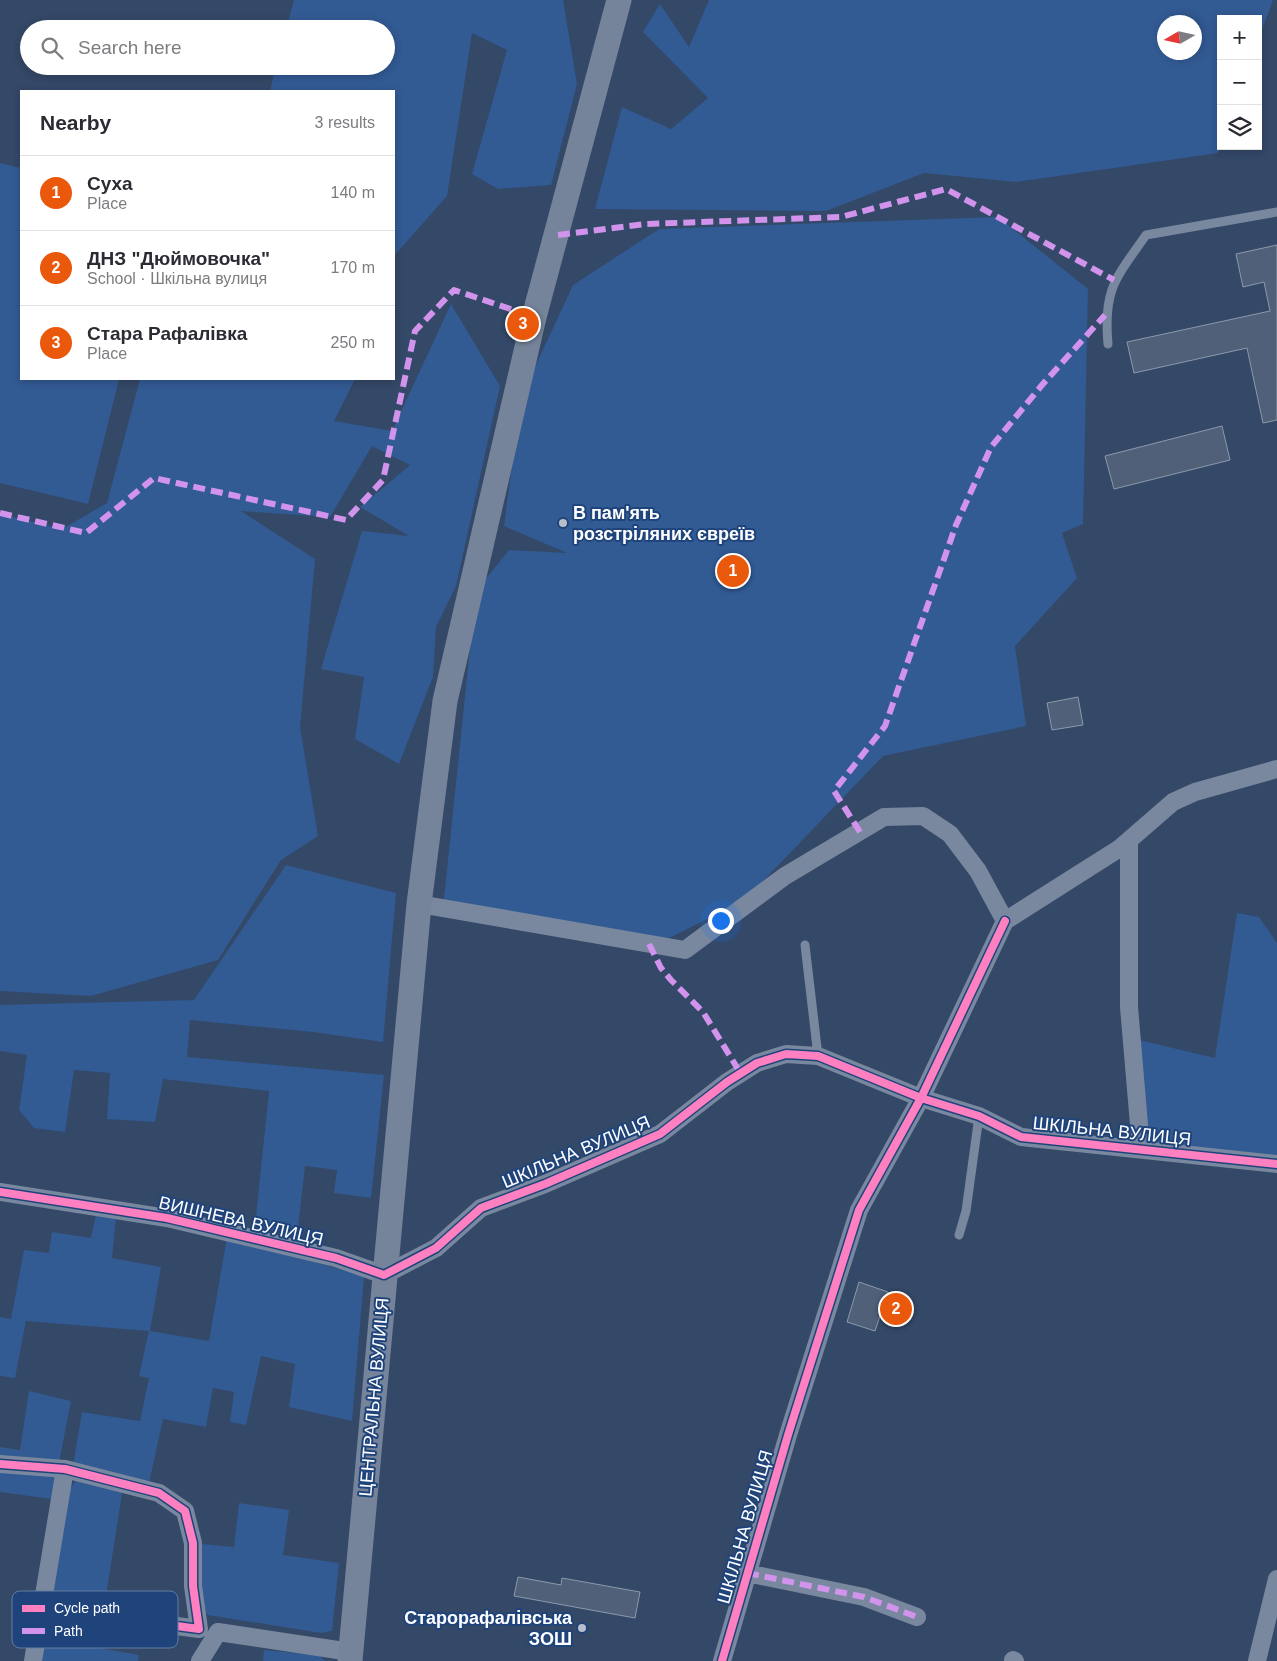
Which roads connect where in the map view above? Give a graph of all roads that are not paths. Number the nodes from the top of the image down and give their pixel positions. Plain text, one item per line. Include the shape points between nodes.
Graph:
1 (620, 0) edge
2 (1277, 212) edge
3 (1108, 344) dead end
4 (1277, 769) edge
5 (1129, 840) junction
6 (419, 904) junction
7 (1005, 921) junction
8 (805, 946) dead end
9 (818, 1056) junction
10 (921, 1098) junction
11 (979, 1116) junction
12 (1141, 1148) junction
13 (1277, 1164) edge
14 (0, 1192) edge
15 (959, 1235) dead end
16 (384, 1276) junction
17 (0, 1464) edge
18 (65, 1469) junction
19 (747, 1573) junction
20 (1277, 1579) edge
21 (46, 1591) edge
22 (917, 1617) dead end
23 (178, 1626) edge
24 (199, 1629) junction
25 (218, 1632) junction
26 (35, 1648) edge
27 (351, 1657) edge
28 (33, 1661) edge
29 (200, 1661) edge
30 (722, 1661) edge
31 (1258, 1661) edge

1 - 6 main road, ЦЕНТРАЛЬНА ВУЛИЦЯ via 534,317 445,701
2 - 3 lane via 1146,235 1114,280 1105,315
4 - 5 street via 1172,802
5 - 7 street
5 - 12 street, ШКІЛЬНА ВУЛИЦЯ via 1129,1007
6 - 7 street via 685,950 785,876 884,817 923,816 950,834 978,871
6 - 16 main road, ЦЕНТРАЛЬНА ВУЛИЦЯ
7 - 10 street, ШКІЛЬНА ВУЛИЦЯ
8 - 9 lane
9 - 10 street, ШКІЛЬНА ВУЛИЦЯ
9 - 16 street, ШКІЛЬНА ВУЛИЦЯ via 786,1054 757,1063 660,1134 481,1208 436,1248
10 - 11 street, ШКІЛЬНА ВУЛИЦЯ
10 - 19 street, ШКІЛЬНА ВУЛИЦЯ via 859,1210
11 - 12 street, ШКІЛЬНА ВУЛИЦЯ via 1021,1137
11 - 15 lane via 966,1211
12 - 13 street, ШКІЛЬНА ВУЛИЦЯ
14 - 16 street, ВИШНЕВА ВУЛИЦЯ via 167,1218 336,1258
16 - 27 main road, ЦЕНТРАЛЬНА ВУЛИЦЯ
17 - 18 street
18 - 21 street
18 - 24 street via 159,1493 186,1511 193,1543 192,1586
19 - 22 street via 864,1597
19 - 30 street, ШКІЛЬНА ВУЛИЦЯ
20 - 31 street
23 - 24 street
24 - 25 street, ЦЕНТРАЛЬНА ВУЛИЦЯ
25 - 27 street, ЦЕНТРАЛЬНА ВУЛИЦЯ
25 - 29 street
26 - 28 street

